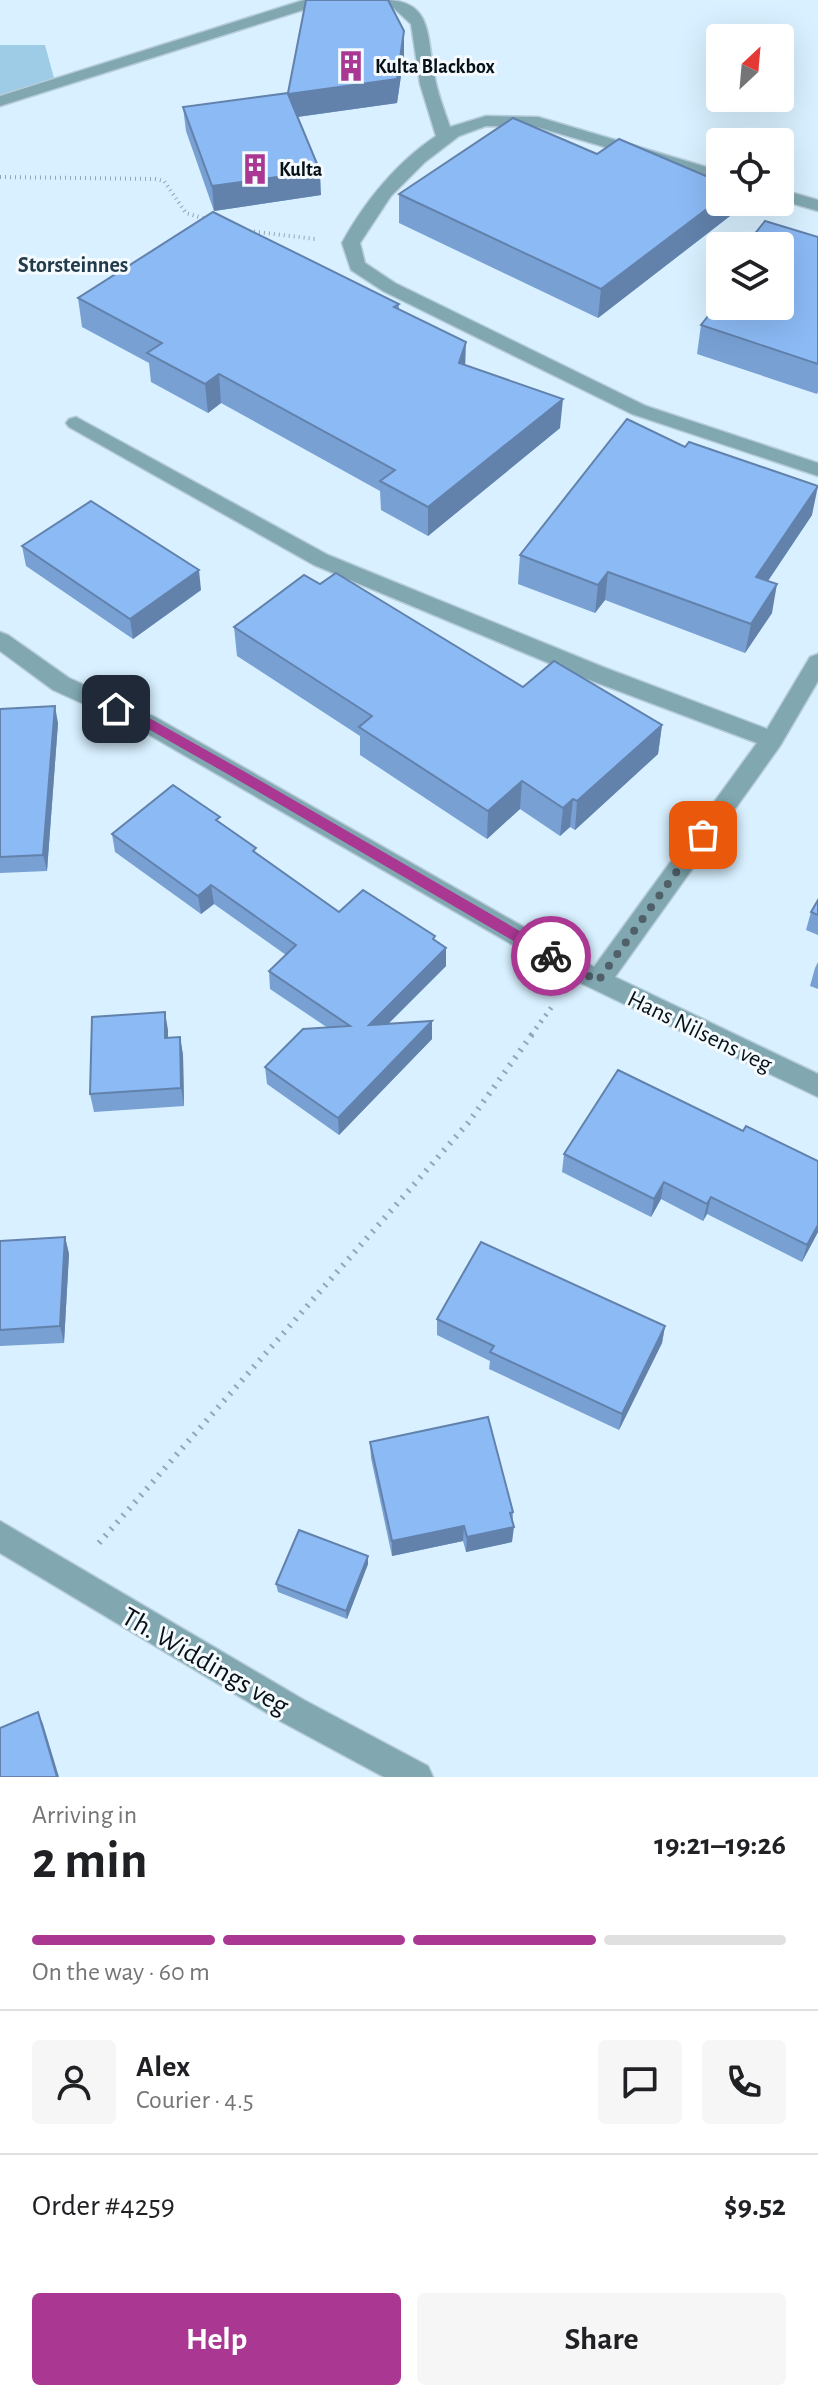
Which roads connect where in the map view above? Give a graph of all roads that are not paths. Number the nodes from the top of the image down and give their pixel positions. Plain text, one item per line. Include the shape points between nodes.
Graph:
1 (320, 0) edge
2 (393, 0) edge
3 (0, 101) edge
4 (445, 137) junction
5 (706, 172) edge
6 (794, 198) edge
7 (818, 206) edge
8 (76, 423) dead end
9 (818, 470) edge
10 (0, 640) edge
11 (818, 662) edge
12 (772, 740) junction
13 (588, 976) junction
14 (818, 1086) edge
15 (0, 1536) edge
16 (417, 1777) edge

1 - 3 street
2 - 4 street via 411,10 423,30 425,75
4 - 5 street via 470,124 538,122
4 - 9 street via 362,220 351,243 357,266 389,287 639,410
6 - 7 street
8 - 12 street via 321,560
10 - 13 street, Hans Nilsens veg via 61,684 147,723
11 - 12 street
12 - 13 street
13 - 14 street, Hans Nilsens veg
15 - 16 street, Th. Widdings veg via 293,1711

